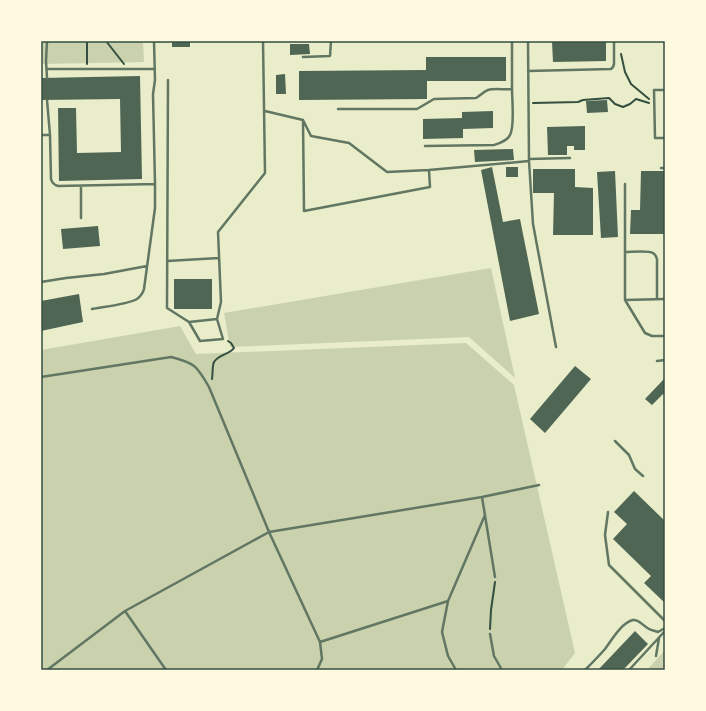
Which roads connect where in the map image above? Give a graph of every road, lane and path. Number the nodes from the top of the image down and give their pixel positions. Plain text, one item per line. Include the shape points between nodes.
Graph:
1 (47, 41) edge
2 (87, 41) edge
3 (106, 41) edge
4 (154, 41) edge
5 (165, 41) edge
6 (263, 41) edge
7 (331, 41) edge
8 (512, 41) edge
9 (528, 41) edge
10 (614, 41) edge
11 (620, 51) dead end
12 (303, 57) dead end
13 (47, 69) junction
14 (87, 69) junction
15 (129, 69) junction
16 (155, 69) junction
17 (528, 71) junction
18 (47, 78) dead end
19 (168, 80) dead end
20 (512, 90) junction
21 (665, 90) edge
22 (47, 100) dead end
23 (528, 103) junction
24 (655, 105) junction
25 (338, 109) dead end
26 (265, 111) junction
27 (303, 120) junction
28 (41, 135) edge
29 (50, 135) junction
30 (665, 138) edge
31 (425, 146) dead end
32 (570, 158) dead end
33 (529, 160) junction
34 (661, 168) dead end
35 (665, 168) edge
36 (430, 170) junction
37 (155, 184) junction
38 (625, 184) dead end
39 (81, 186) junction
40 (81, 218) dead end
41 (625, 252) junction
42 (219, 258) junction
43 (167, 261) junction
44 (147, 266) junction
45 (41, 282) edge
46 (657, 299) junction
47 (665, 299) edge
48 (625, 300) junction
49 (92, 309) dead end
50 (217, 318) junction
51 (189, 322) junction
52 (665, 336) edge
53 (223, 339) junction
54 (556, 347) dead end
55 (665, 360) edge
56 (657, 361) dead end
57 (41, 377) edge
58 (209, 386) junction
59 (615, 441) dead end
60 (643, 476) dead end
61 (539, 485) dead end
62 (482, 497) junction
63 (608, 512) dead end
64 (485, 515) junction
65 (268, 532) junction
66 (496, 577) joint
67 (448, 601) junction
68 (125, 611) junction
69 (665, 621) edge
70 (665, 630) edge
71 (490, 634) joint
72 (659, 638) junction
73 (320, 642) junction
74 (656, 656) dead end
75 (47, 670) edge
76 (166, 670) edge
77 (317, 670) edge
78 (456, 670) edge
79 (502, 670) edge
80 (586, 670) edge
81 (629, 670) edge

1 - 13 lane
2 - 14 path
3 - 15 path
4 - 5 lane
4 - 16 lane
6 - 26 lane
7 - 12 lane via 330,56
8 - 20 lane
9 - 17 lane
10 - 17 lane via 614,64 611,69
11 - 24 path via 631,84
13 - 14 lane
13 - 18 lane
14 - 15 lane
15 - 16 lane
16 - 37 lane
17 - 23 lane
19 - 43 lane
20 - 25 lane via 486,91 476,98 434,99 417,108
20 - 31 lane via 512,128 510,136 503,143 494,146
21 - 24 lane via 654,90
22 - 29 lane
23 - 24 path via 578,102 609,98 614,104 623,107 636,99
23 - 33 lane
24 - 30 lane via 655,138
26 - 27 lane
26 - 42 lane via 265,173 218,232
27 - 36 lane via 312,136 349,144 387,172
27 - 36 lane via 304,211 430,187
28 - 29 lane
29 - 39 lane via 52,182 58,186
32 - 33 lane
33 - 36 lane
33 - 54 lane via 533,224
34 - 35 lane
37 - 39 lane
37 - 44 lane via 155,208
38 - 41 lane
39 - 40 lane
41 - 46 lane via 649,252 656,255
41 - 48 lane
42 - 43 lane
42 - 50 lane via 221,302
43 - 51 lane via 167,308
44 - 45 lane
44 - 49 lane via 144,288 138,299
46 - 47 lane
46 - 48 lane
48 - 52 lane via 645,333
50 - 51 lane
50 - 53 lane
51 - 53 lane via 200,341
53 - 58 path via 234,348 214,363
55 - 56 lane
57 - 58 lane via 171,358 185,360 196,366
58 - 65 lane
59 - 60 lane via 629,454 636,469
61 - 62 lane
62 - 64 lane
62 - 65 lane
63 - 69 lane via 605,535 609,565
64 - 66 lane
64 - 67 lane
65 - 68 lane
65 - 73 lane
66 - 71 path
67 - 73 lane
67 - 78 lane via 442,632 448,656
68 - 75 lane
68 - 76 lane
70 - 72 lane
70 - 80 lane via 658,632 648,629 638,621 627,622
71 - 79 lane via 494,656
72 - 74 lane
72 - 81 lane
73 - 77 lane via 322,659

